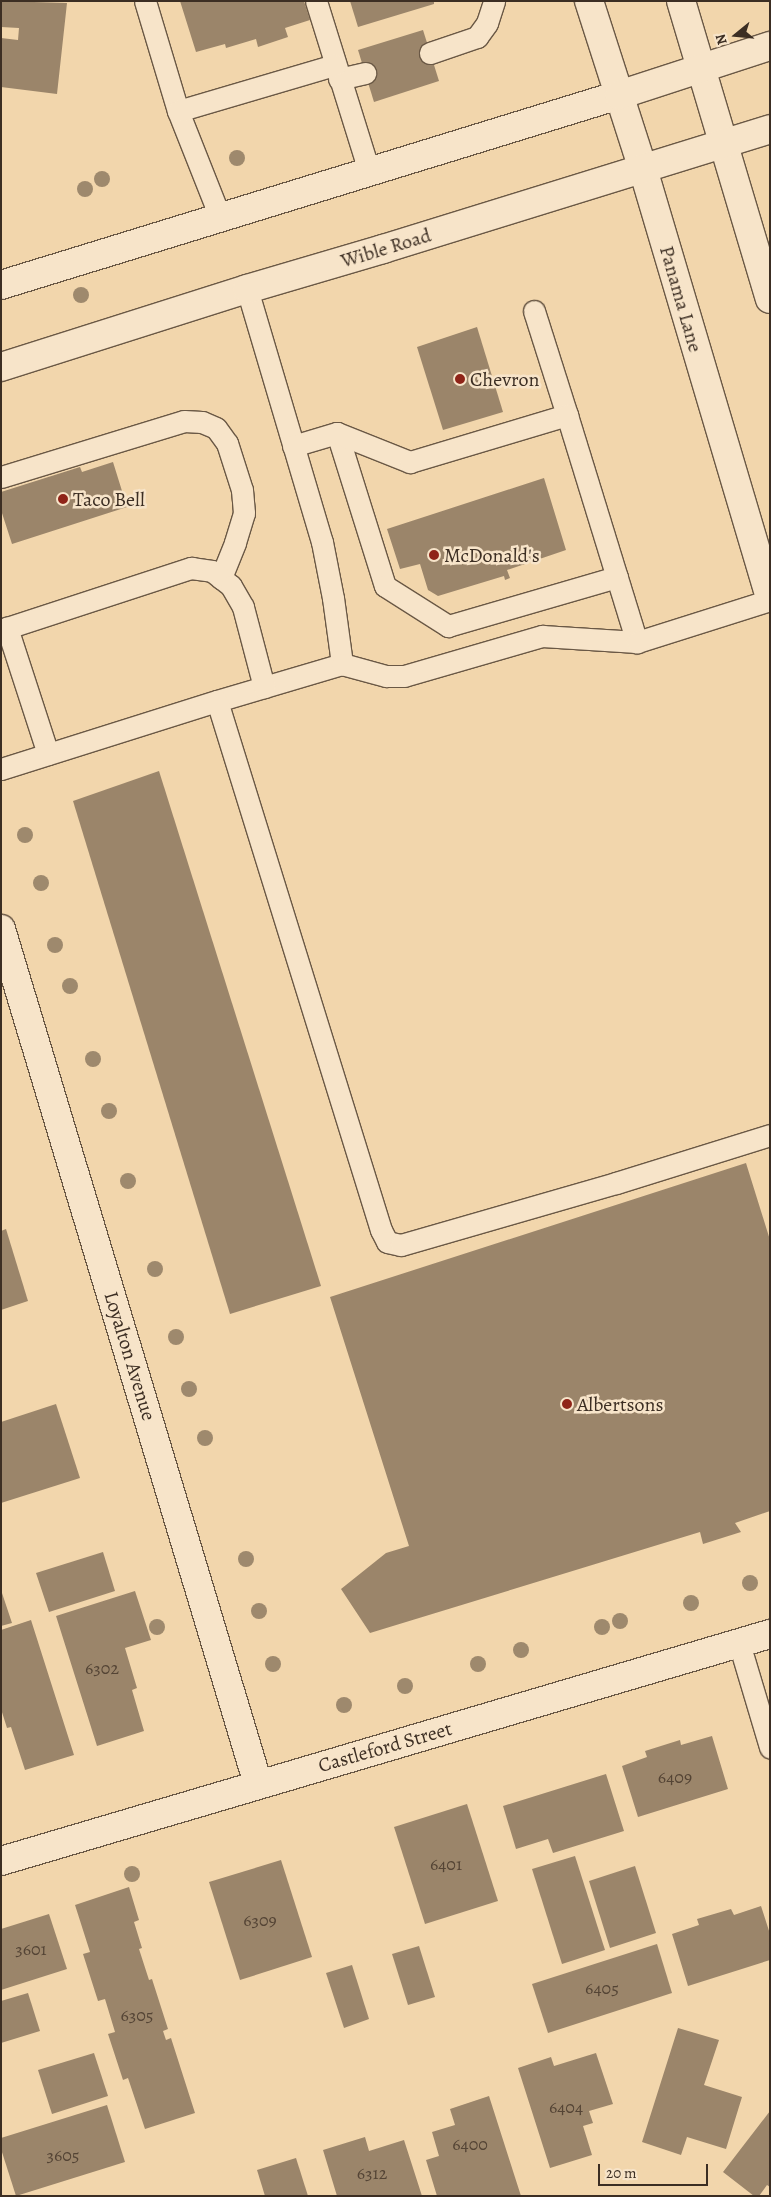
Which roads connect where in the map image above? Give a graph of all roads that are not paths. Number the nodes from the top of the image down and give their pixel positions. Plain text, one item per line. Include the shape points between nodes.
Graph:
1 (145, 1) edge
2 (316, 1) edge
3 (494, 1) edge
4 (589, 1) edge
5 (681, 1) edge
6 (770, 46) edge
7 (430, 53) dead end
8 (702, 67) junction
9 (337, 72) junction
10 (365, 72) dead end
11 (619, 95) junction
12 (178, 111) junction
13 (770, 128) edge
14 (724, 143) junction
15 (643, 169) junction
16 (369, 171) junction
17 (220, 217) junction
18 (1, 285) edge
19 (248, 288) junction
20 (770, 299) edge
21 (534, 311) dead end
22 (1, 367) edge
23 (567, 415) junction
24 (337, 433) junction
25 (293, 446) junction
26 (1, 477) edge
27 (617, 577) junction
28 (221, 578) junction
29 (770, 598) edge
30 (4, 624) edge
31 (637, 642) junction
32 (342, 664) junction
33 (264, 687) junction
34 (217, 701) junction
35 (48, 754) junction
36 (1, 769) edge
37 (1, 929) edge
38 (770, 1135) edge
39 (770, 1634) edge
40 (739, 1643) junction
41 (770, 1747) edge
42 (258, 1784) junction
43 (1, 1861) edge

1 - 12 lane
2 - 9 lane
3 - 7 lane via 487,23 477,37
4 - 11 street, Panama Lane
5 - 8 street
6 - 8 street
8 - 11 street
8 - 14 street
9 - 10 lane
9 - 12 lane
9 - 16 lane
11 - 15 street, Panama Lane
11 - 16 street
12 - 17 lane
13 - 14 street, Wible Road
14 - 15 street, Wible Road
14 - 20 street
15 - 19 street, Wible Road
15 - 29 street, Panama Lane
16 - 17 street
17 - 18 street
19 - 22 street, Wible Road
19 - 25 lane
21 - 23 lane
23 - 24 lane via 410,462
23 - 27 lane
24 - 25 lane
24 - 27 lane via 385,586 448,626
25 - 32 lane via 322,542
26 - 28 lane via 184,421 202,422 216,428 227,444 242,490 244,513
27 - 31 lane
28 - 30 lane via 212,571 191,568
28 - 33 lane via 231,586 243,607
29 - 31 lane
30 - 35 lane
31 - 32 lane via 542,636 404,676 386,676
32 - 33 lane
33 - 34 lane
34 - 35 lane
34 - 38 lane via 387,1242 400,1245
35 - 36 lane
37 - 42 street, Loyalton Avenue
39 - 40 street, Castleford Street
40 - 41 lane
40 - 42 street, Castleford Street
42 - 43 street, Castleford Street

